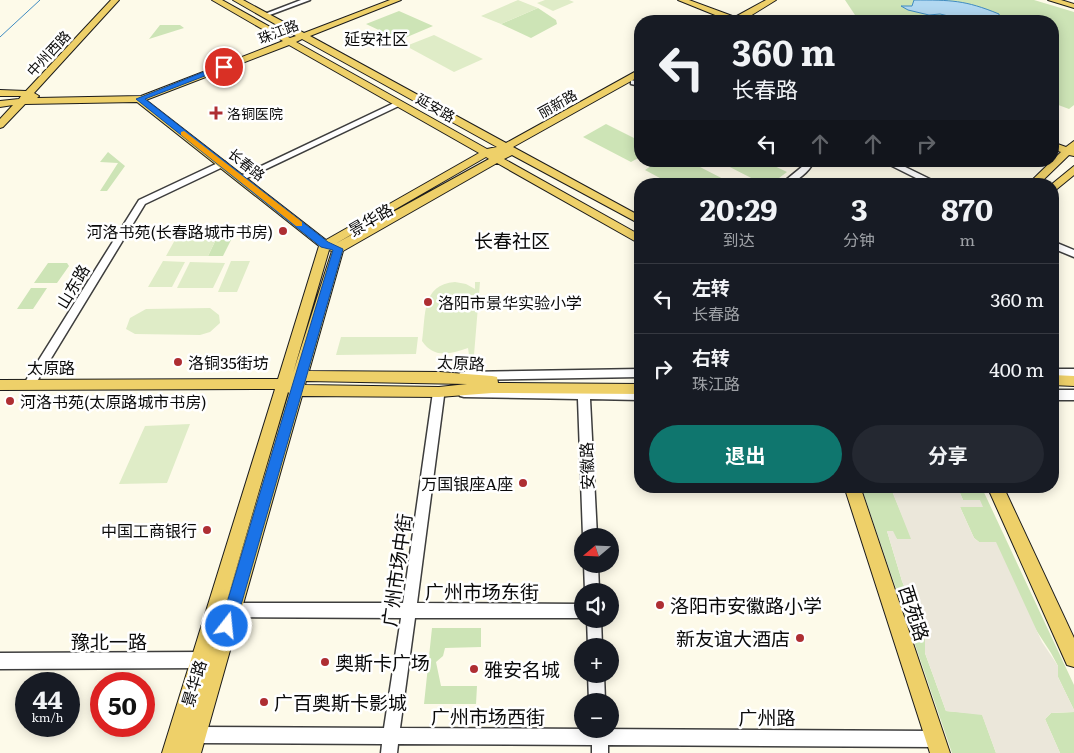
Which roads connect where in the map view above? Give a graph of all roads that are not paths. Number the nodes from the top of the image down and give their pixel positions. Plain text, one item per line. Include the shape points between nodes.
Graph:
1 (108, 0) edge
2 (115, 0) edge
3 (216, 0) edge
4 (237, 0) edge
5 (307, 0) edge
6 (390, 0) edge
7 (397, 0) edge
8 (675, 0) edge
9 (682, 0) edge
10 (772, 0) edge
11 (782, 0) edge
12 (1052, 0) edge
13 (1066, 0) edge
14 (1074, 4) edge
15 (265, 15) junction
16 (719, 15) edge
17 (721, 15) edge
18 (746, 15) edge
19 (749, 15) edge
20 (301, 36) junction
21 (288, 41) junction
22 (634, 76) edge
23 (634, 83) edge
24 (0, 93) edge
25 (24, 97) junction
26 (138, 98) junction
27 (0, 104) edge
28 (12, 104) junction
29 (400, 104) junction
30 (0, 116) edge
31 (0, 125) edge
32 (1059, 143) edge
33 (1059, 146) edge
34 (510, 148) junction
35 (1072, 149) edge
36 (486, 153) junction
37 (497, 159) junction
38 (1059, 161) edge
39 (222, 164) junction
40 (807, 167) edge
41 (899, 167) edge
42 (1052, 167) edge
43 (1074, 168) edge
44 (240, 178) junction
45 (793, 178) edge
46 (923, 178) edge
47 (1040, 178) edge
48 (1059, 183) edge
49 (634, 218) edge
50 (634, 237) edge
51 (325, 244) junction
52 (1059, 247) edge
53 (338, 249) junction
54 (1074, 254) edge
55 (634, 373) edge
56 (1059, 373) edge
57 (1074, 373) edge
58 (634, 380) edge
59 (1059, 380) edge
60 (1074, 381) edge
61 (293, 383) junction
62 (0, 385) edge
63 (29, 385) junction
64 (439, 385) junction
65 (1059, 387) edge
66 (1074, 387) edge
67 (634, 389) edge
68 (1059, 394) edge
69 (584, 395) junction
70 (634, 395) edge
71 (1074, 395) edge
72 (854, 493) edge
73 (998, 493) edge
74 (590, 528) edge
75 (232, 610) junction
76 (409, 611) junction
77 (574, 611) edge
78 (1074, 658) edge
79 (200, 660) junction
80 (218, 660) junction
81 (0, 661) edge
82 (574, 732) edge
83 (619, 733) edge
84 (196, 735) junction
85 (392, 735) junction
86 (599, 738) edge
87 (938, 746) edge
88 (172, 753) edge
89 (191, 753) edge
90 (389, 753) edge
91 (600, 753) edge

1 - 25 main road, 中州西路
2 - 25 main road, 中州西路
3 - 21 main road, 延安路
4 - 15 main road, 延安路
5 - 15 street
6 - 20 main road, 珠江路
7 - 20 main road, 珠江路
8 - 16 main road
9 - 17 main road
10 - 18 main road
11 - 19 main road
12 - 14 main road
13 - 14 main road
15 - 20 main road, 延安路
20 - 21 main road, 珠江路
20 - 34 main road, 延安路
21 - 26 main road, 珠江路
21 - 29 main road, 延安路
22 - 34 main road, 丽新路
23 - 34 main road, 丽新路
24 - 25 main road
25 - 26 main road
25 - 28 main road, 中州西路
25 - 31 main road, 中州西路
26 - 39 main road, 长春路
27 - 28 main road
28 - 30 main road, 中州西路
29 - 36 main road, 延安路
29 - 44 street
32 - 35 main road
33 - 35 main road
34 - 36 main road, 丽新路
34 - 37 main road, 丽新路
34 - 49 main road, 延安路
35 - 38 main road
36 - 37 main road, 延安路
36 - 51 main road, 景华路
37 - 50 main road, 延安路
37 - 53 main road, 景华路
39 - 44 main road, 长春路
39 - 63 street, 山东路 via 142,202
40 - 45 street
41 - 46 street
42 - 47 main road
43 - 48 main road
44 - 51 main road, 长春路
51 - 53 main road, 长春路
51 - 61 main road, 景华路
52 - 54 street
53 - 61 main road, 景华路
55 - 64 street via 491,374
56 - 57 street
58 - 64 main road, 太原路 via 492,381
59 - 60 main road
61 - 63 main road, 太原路
61 - 64 main road, 太原路
61 - 75 main road, 景华路
61 - 79 main road, 景华路
62 - 63 main road, 太原路
64 - 67 main road, 太原路
64 - 69 street via 492,395
64 - 76 street, 广州市场中街
65 - 66 main road
68 - 71 street
69 - 70 street
69 - 74 street, 安徽路
72 - 87 main road, 西苑路
73 - 78 main road
75 - 76 street, 广州市场东街
75 - 80 main road, 景华路
76 - 77 street, 广州市场东街
76 - 85 street, 广州市场中街
79 - 80 street, 豫北一路
79 - 81 street, 豫北一路
79 - 88 main road, 景华路
80 - 84 main road, 景华路
82 - 85 street, 广州市场西街
83 - 87 street, 广州路
84 - 85 street, 广州市场西街
84 - 89 main road, 景华路
85 - 90 street, 广州市场中街
86 - 91 street

